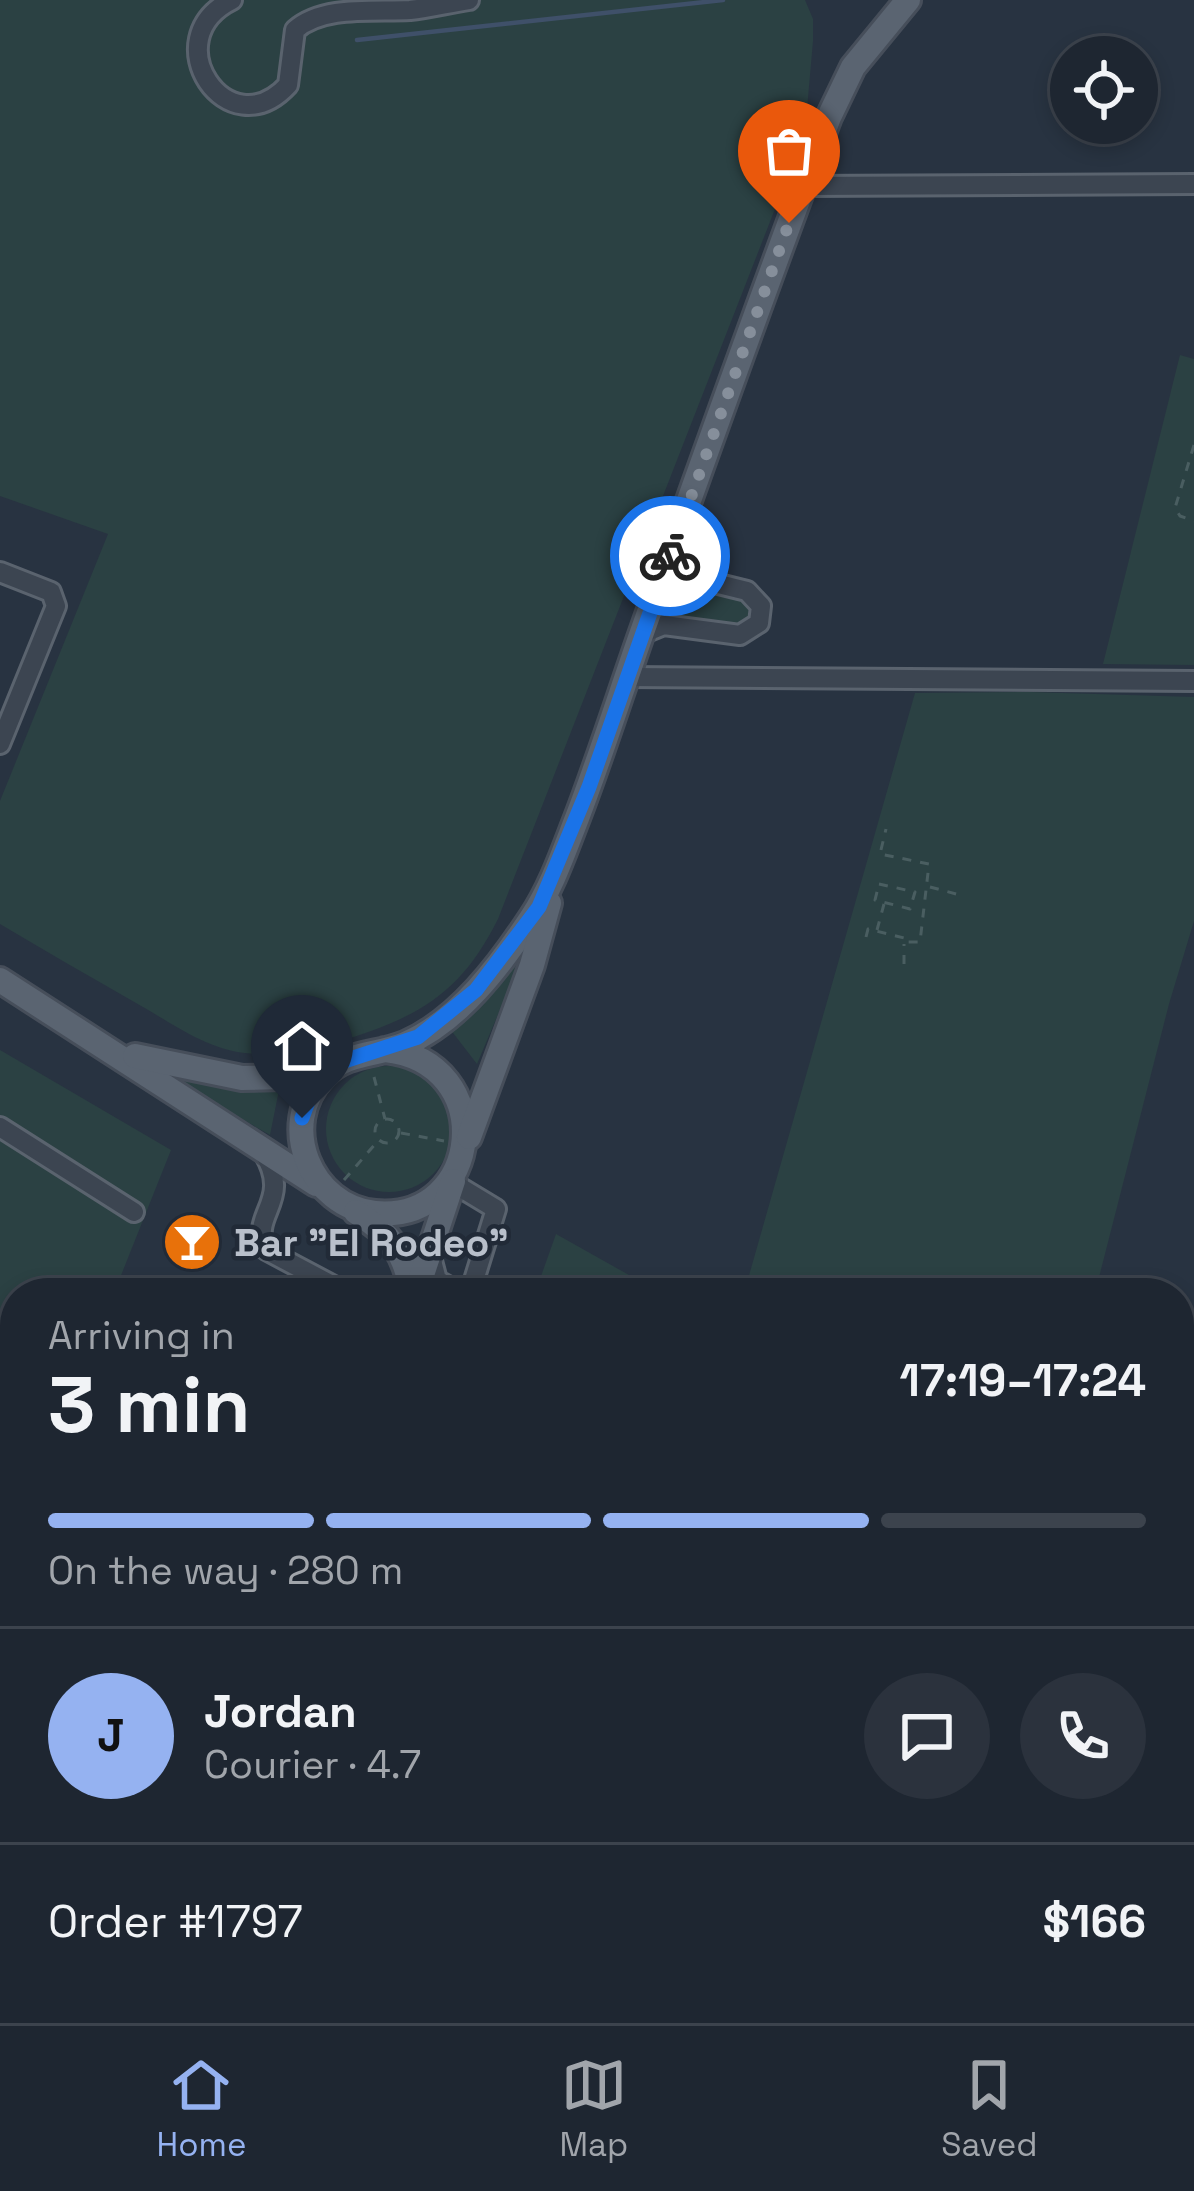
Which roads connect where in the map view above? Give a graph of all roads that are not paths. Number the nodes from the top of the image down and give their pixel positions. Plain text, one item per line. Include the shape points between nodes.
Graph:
1 (232, 0) edge
2 (328, 0) edge
3 (469, 0) edge
4 (908, 0) edge
5 (350, 12) junction
6 (1194, 184) edge
7 (803, 186) junction
8 (671, 554) junction
9 (3, 580) edge
10 (641, 634) junction
11 (627, 676) junction
12 (1194, 681) edge
13 (0, 744) edge
14 (561, 860) junction
15 (2, 987) edge
16 (376, 1051) junction
17 (116, 1052) junction
18 (323, 1076) junction
19 (0, 1127) edge
20 (260, 1148) junction
21 (460, 1159) junction
22 (332, 1195) junction
23 (134, 1212) dead end
24 (430, 1251) junction
25 (318, 1278) edge
26 (410, 1278) edge
27 (420, 1278) edge
28 (437, 1278) edge
29 (466, 1278) edge

1 - 5 street via 202,25 196,47 216,92 234,105 269,101 288,85 299,25
2 - 5 street
3 - 5 street
4 - 7 main road via 853,68
6 - 7 street
7 - 8 main road
8 - 10 main road
8 - 10 street via 682,575 751,592 760,619 740,635 664,625
9 - 13 street via 51,592 56,606
10 - 11 main road
11 - 12 street
11 - 14 main road
14 - 16 main road via 539,907 476,990 418,1037
14 - 21 main road via 532,965
15 - 17 main road
16 - 18 main road
16 - 21 main road via 423,1060 443,1076 462,1110
17 - 18 main road via 242,1078
17 - 20 main road
18 - 22 main road via 306,1103 301,1134 308,1165
19 - 23 street
20 - 22 main road
20 - 25 street via 276,1187 261,1227 266,1250
21 - 22 main road via 441,1190 409,1209 373,1213
21 - 24 main road
21 - 29 street via 496,1209
22 - 26 main road via 396,1244
24 - 27 main road
24 - 28 street

